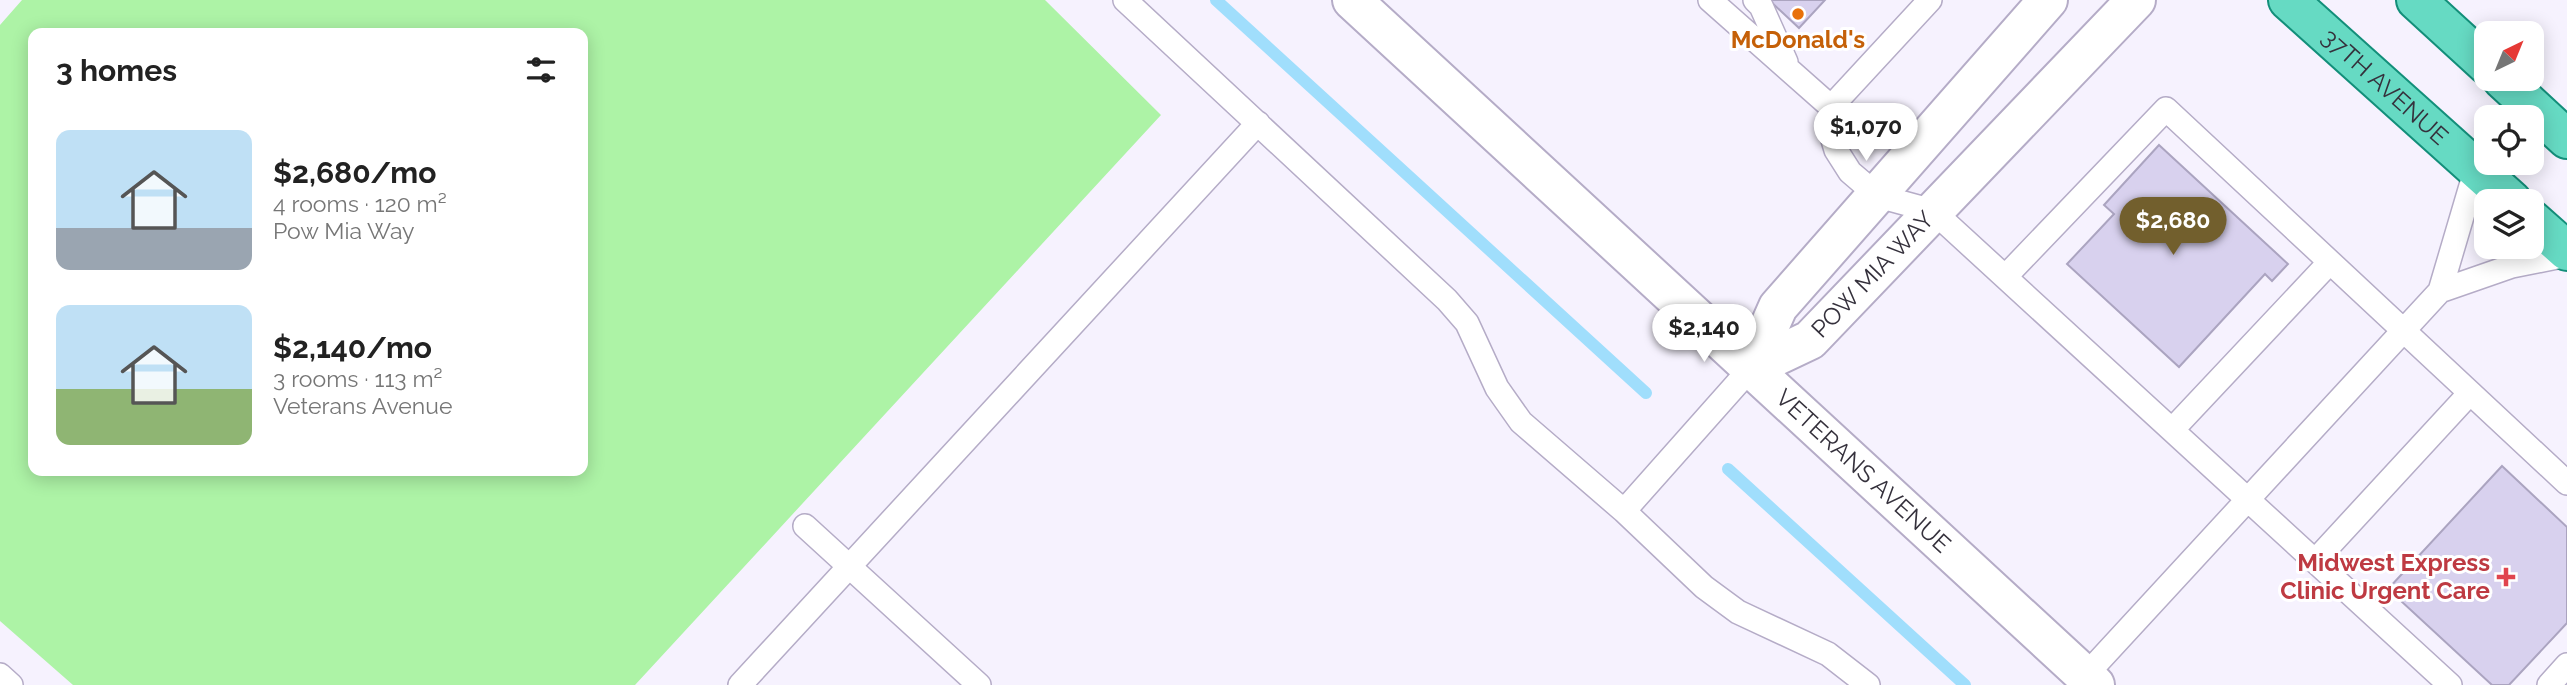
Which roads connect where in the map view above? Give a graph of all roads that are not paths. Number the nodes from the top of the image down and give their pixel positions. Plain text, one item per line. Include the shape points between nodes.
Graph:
1 (1125, 0) edge
2 (1352, 0) edge
3 (1710, 0) edge
4 (1755, 0) edge
5 (1930, 0) edge
6 (2048, 0) edge
7 (2136, 0) edge
8 (2288, 0) edge
9 (2416, 0) edge
10 (2474, 53) edge
11 (1790, 71) junction
12 (2515, 91) edge
13 (1831, 107) junction
14 (1258, 123) junction
15 (2567, 139) edge
16 (2474, 167) edge
17 (2474, 175) edge
18 (2483, 175) edge
19 (2498, 189) edge
20 (1878, 196) junction
21 (1933, 211) junction
22 (2544, 231) edge
23 (2567, 253) edge
24 (2330, 262) junction
25 (2005, 277) junction
26 (2440, 291) junction
27 (2404, 331) junction
28 (1751, 368) junction
29 (2470, 393) junction
30 (2172, 430) junction
31 (2567, 483) edge
32 (2248, 500) junction
33 (1624, 511) junction
34 (805, 526) dead end
35 (2315, 561) junction
36 (849, 566) junction
37 (2567, 665) edge
38 (0, 675) edge
39 (2090, 680) edge
40 (11, 685) edge
41 (740, 685) edge
42 (979, 685) edge
43 (1868, 685) edge
44 (2450, 685) edge
45 (2549, 685) edge

1 - 14 lane
2 - 28 street, VETERANS AVENUE
3 - 11 lane
4 - 11 lane
5 - 13 lane
6 - 20 street, POW MIA WAY
7 - 21 street, POW MIA WAY
8 - 16 main road, 37TH AVENUE
9 - 10 main road
11 - 13 lane
12 - 15 main road
13 - 20 lane via 1830,130 1836,150 1850,172
14 - 33 lane via 1447,300 1467,323 1497,388 1521,422
14 - 36 lane
17 - 26 lane
18 - 19 main road, 37TH AVENUE
20 - 21 lane
20 - 28 street, POW MIA WAY via 1778,307
21 - 25 lane
21 - 28 street, POW MIA WAY via 1811,340
22 - 23 main road
23 - 26 lane
24 - 25 lane via 2166,109
24 - 27 lane
24 - 30 lane
25 - 30 lane
26 - 27 lane
27 - 29 lane
27 - 32 lane
28 - 33 lane
28 - 39 street, VETERANS AVENUE
29 - 31 lane
29 - 35 lane
30 - 32 lane
32 - 35 lane
32 - 39 lane
33 - 43 lane via 1704,587 1738,612 1828,654
34 - 36 lane
35 - 44 lane
36 - 41 lane
36 - 42 lane
37 - 45 lane
38 - 40 lane

